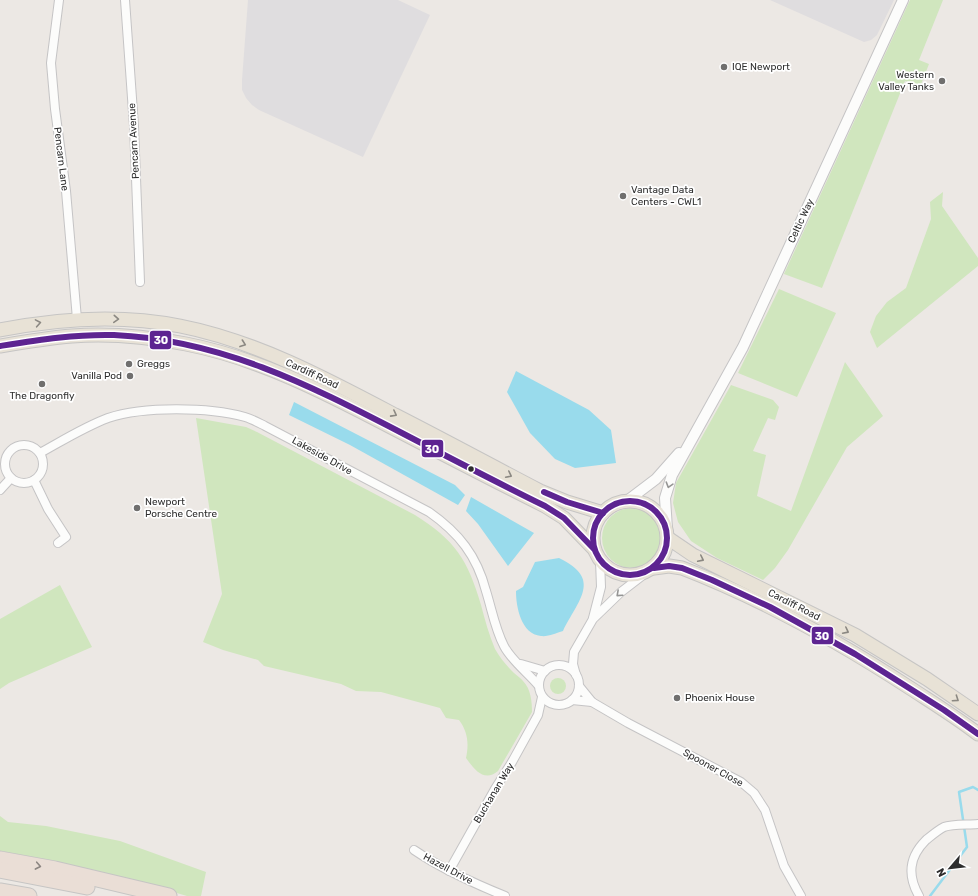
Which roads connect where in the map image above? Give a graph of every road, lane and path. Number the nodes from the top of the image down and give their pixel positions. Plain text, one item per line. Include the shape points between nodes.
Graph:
1 (59, 0) edge
2 (126, 0) edge
3 (903, 0) edge
4 (140, 282) dead end
5 (77, 319) junction
6 (0, 330) edge
7 (0, 346) edge
8 (691, 437) junction
9 (40, 453) junction
10 (11, 478) junction
11 (34, 480) junction
12 (0, 490) edge
13 (627, 501) junction
14 (603, 513) junction
15 (668, 533) junction
16 (58, 543) dead end
17 (597, 554) junction
18 (651, 570) junction
19 (593, 619) junction
20 (574, 652) junction
21 (518, 663) junction
22 (560, 665) junction
23 (544, 671) junction
24 (576, 675) junction
25 (538, 685) junction
26 (579, 686) junction
27 (542, 697) junction
28 (572, 700) junction
29 (592, 702) junction
30 (561, 706) junction
31 (978, 714) edge
32 (538, 715) junction
33 (978, 734) edge
34 (978, 824) edge
35 (414, 850) dead end
36 (0, 859) edge
37 (0, 870) edge
38 (449, 871) junction
39 (0, 891) edge
40 (918, 894) edge
41 (29, 896) edge
42 (126, 896) edge
43 (169, 896) edge
44 (505, 896) edge
45 (801, 896) edge

1 - 5 street, Pencarn Lane via 51,63
2 - 4 street, Pencarn Avenue
3 - 8 street, Celtic Way via 742,347
6 -> 5 main road, Cardiff Road
5 -> 14 main road, Cardiff Road via 108,318 180,326 210,333 273,355 360,396 540,491
7 - 17 main road, Cardiff Road via 73,336 116,336 187,344 241,358 330,395 545,506 564,518
8 - 13 street, Celtic Way via 656,479
8 -> 15 street, Celtic Way via 672,474 665,498
9 - 10 street via 27,446 16,447 10,452 6,468
9 - 11 street via 43,460 42,472
9 - 21 street, Lakeside Drive via 109,418 151,410 202,410 246,418 265,426 428,512 454,532 463,542 483,579 505,649
10 - 11 street via 26,483
10 - 12 street
11 - 16 street via 66,537
13 - 14 main road via 612,506
13 - 15 main road, Cardiff Road via 645,503 657,512
14 - 17 main road via 595,524 593,536
15 - 18 main road via 663,557
15 -> 31 main road, Cardiff Road via 693,555 855,635
17 - 18 main road, Cardiff Road via 606,567 617,574 632,576
17 - 19 street via 601,587
18 -> 19 street via 621,592
18 - 33 main road, Cardiff Road via 669,566 682,568 766,605 882,670
19 - 20 street
20 - 22 street
20 - 24 street via 572,664
21 - 23 street
21 - 25 street, Lakeside Drive
22 - 23 street
22 - 24 street via 572,670
23 - 25 street
24 - 26 street
25 - 27 street
26 - 28 street
26 - 29 street, Spooner Close
27 - 30 street via 547,702
27 - 32 street, Buchanan Way
28 - 29 street, Spooner Close
28 - 30 street
29 - 45 street, Spooner Close via 741,782 754,793 764,810 784,866
30 - 32 street via 547,708
32 - 38 street, Buchanan Way
34 - 40 street via 945,827 921,846 913,857 911,867 913,885
35 - 38 street, Hazell Drive
36 -> 43 highway
37 - 42 highway
38 - 44 street, Hazell Drive
39 - 41 highway

